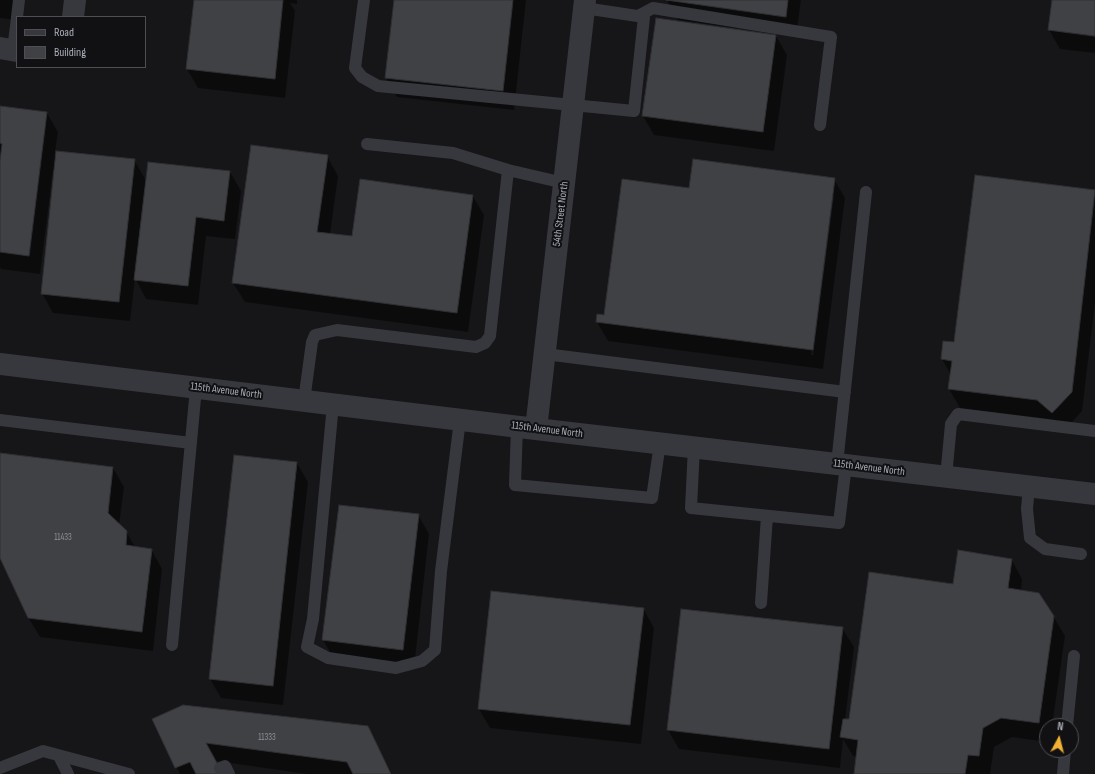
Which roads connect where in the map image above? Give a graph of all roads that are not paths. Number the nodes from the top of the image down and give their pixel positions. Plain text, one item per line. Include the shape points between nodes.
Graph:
1 (20, 0) edge
2 (75, 0) edge
3 (364, 0) edge
4 (585, 4) edge
5 (17, 16) edge
6 (74, 16) edge
7 (638, 16) junction
8 (16, 23) edge
9 (10, 50) edge
10 (573, 106) junction
11 (820, 124) dead end
12 (366, 144) dead end
13 (508, 170) junction
14 (564, 183) junction
15 (866, 192) dead end
16 (545, 354) junction
17 (0, 364) edge
18 (196, 388) junction
19 (845, 392) junction
20 (304, 401) junction
21 (333, 404) junction
22 (0, 420) edge
23 (460, 420) junction
24 (526, 428) junction
25 (1095, 431) edge
26 (191, 443) junction
27 (660, 443) junction
28 (694, 447) junction
29 (842, 464) junction
30 (946, 477) junction
31 (1029, 486) junction
32 (1095, 494) edge
33 (767, 516) junction
34 (1081, 554) dead end
35 (761, 603) dead end
36 (172, 645) dead end
37 (1074, 656) dead end
38 (1068, 718) edge
39 (59, 756) junction
40 (1064, 758) edge
41 (0, 768) edge
42 (68, 774) edge
43 (129, 774) edge
44 (1063, 774) edge

1 - 5 lane
2 - 6 street
3 - 10 lane via 355,68 362,77 378,86
4 - 7 lane
4 - 10 street, 54th Street North
7 - 10 lane via 644,17 634,111
7 - 11 lane via 653,8 831,36
8 - 9 lane
10 - 14 street, 54th Street North
12 - 13 lane via 453,153
13 - 14 lane
13 - 20 lane via 490,336 485,343 476,347 337,330 315,335
14 - 16 street, 54th Street North
15 - 19 lane
16 - 19 lane
16 - 24 street, 54th Street North
17 - 18 street, 115th Avenue North
18 - 20 street, 115th Avenue North
18 - 26 lane
19 - 29 lane
20 - 21 street, 115th Avenue North
21 - 23 street, 115th Avenue North
21 - 23 lane via 313,619 307,646 328,658 396,668 422,661 435,650 441,570
22 - 26 lane
23 - 24 street, 115th Avenue North
24 - 27 street, 115th Avenue North
24 - 27 lane via 515,485 652,498
25 - 30 lane via 958,414 951,424
26 - 36 lane
27 - 28 street, 115th Avenue North
28 - 29 street, 115th Avenue North
28 - 33 lane via 691,508
29 - 30 street, 115th Avenue North
29 - 33 lane via 839,523
30 - 31 street, 115th Avenue North
31 - 32 street, 115th Avenue North
31 - 34 lane via 1027,509 1030,538 1045,550
33 - 35 lane
37 - 38 lane
39 - 41 lane via 43,751
39 - 42 lane
39 - 43 lane
40 - 44 lane

